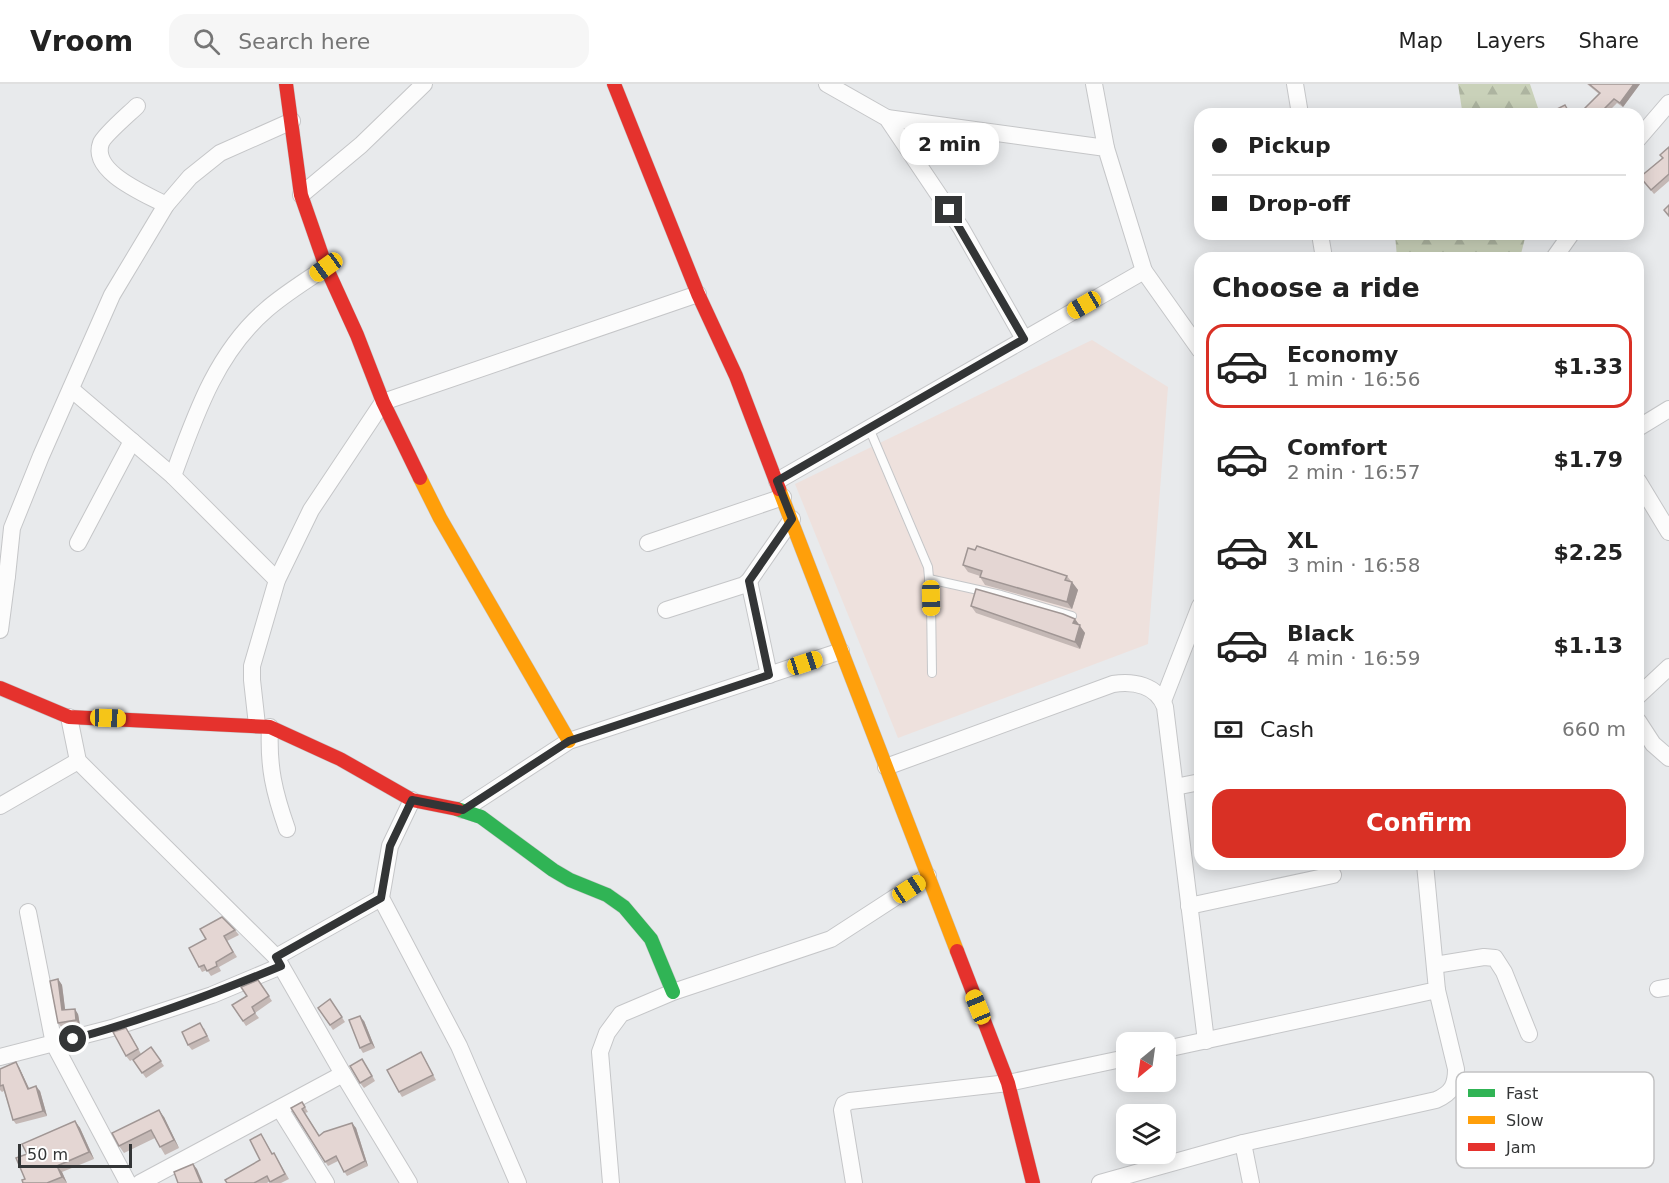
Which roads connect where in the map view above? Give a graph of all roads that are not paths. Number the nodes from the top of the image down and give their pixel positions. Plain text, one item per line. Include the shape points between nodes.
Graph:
1 (286, 84) edge
2 (424, 84) edge
3 (614, 84) edge
4 (828, 84) edge
5 (1094, 84) edge
6 (1294, 84) edge
7 (1669, 103) edge
8 (137, 106) dead end
9 (1299, 108) edge
10 (887, 118) junction
11 (292, 122) junction
12 (1644, 132) edge
13 (1106, 148) junction
14 (301, 195) junction
15 (166, 205) junction
16 (326, 267) junction
17 (1144, 271) junction
18 (698, 294) junction
19 (1024, 339) junction
20 (1194, 342) edge
21 (71, 389) junction
22 (383, 402) junction
23 (1669, 409) edge
24 (1644, 424) edge
25 (869, 428) junction
26 (132, 441) junction
27 (173, 476) junction
28 (777, 481) junction
29 (1644, 491) edge
30 (783, 497) junction
31 (792, 519) junction
32 (1669, 532) edge
33 (78, 543) dead end
34 (648, 543) dead end
35 (4, 576) edge
36 (929, 579) junction
37 (277, 580) junction
38 (749, 581) junction
39 (666, 610) dead end
40 (1072, 616) edge
41 (1194, 621) edge
42 (0, 630) edge
43 (842, 651) junction
44 (1669, 667) edge
45 (932, 673) dead end
46 (769, 675) junction
47 (0, 688) edge
48 (1644, 690) edge
49 (1163, 701) junction
50 (69, 717) junction
51 (263, 726) junction
52 (1644, 730) edge
53 (569, 741) junction
54 (1669, 758) edge
55 (78, 761) junction
56 (886, 767) junction
57 (1194, 783) edge
58 (1175, 787) junction
59 (412, 800) junction
60 (0, 806) edge
61 (463, 810) junction
62 (287, 830) dead end
63 (1426, 870) edge
64 (1333, 875) dead end
65 (928, 876) junction
66 (381, 898) junction
67 (1190, 906) junction
68 (28, 912) dead end
69 (278, 962) junction
70 (1435, 965) junction
71 (1437, 990) junction
72 (673, 992) junction
73 (1529, 1034) dead end
74 (1206, 1041) junction
75 (54, 1044) junction
76 (1176, 1047) edge
77 (0, 1057) edge
78 (1116, 1060) edge
79 (343, 1074) junction
80 (1008, 1083) junction
81 (280, 1109) junction
82 (1243, 1143) junction
83 (1035, 1179) edge
84 (128, 1183) edge
85 (140, 1183) edge
86 (326, 1183) edge
87 (409, 1183) edge
88 (518, 1183) edge
89 (611, 1183) edge
90 (854, 1183) edge
91 (1100, 1183) edge
92 (1251, 1183) edge

1 - 11 street
2 - 14 street via 361,145
3 - 18 street
4 - 10 street
5 - 13 street
6 - 9 street
7 - 12 street
8 - 15 street via 102,141 100,154 110,173
10 - 13 street
10 - 19 street via 961,228
11 - 14 street
11 - 15 street via 220,153 190,177
13 - 17 street
14 - 16 street
15 - 21 street via 112,295
16 - 22 street
16 - 27 street via 266,310 227,352 201,402
17 - 19 street
17 - 20 street
18 - 22 street
18 - 28 street via 736,376
19 - 25 street
21 - 26 street
21 - 35 street via 12,528
22 - 37 street via 311,510
22 - 53 street via 440,518
23 - 24 street
25 - 28 street
25 - 36 lane via 928,567
26 - 27 street
26 - 33 street
27 - 37 street
28 - 30 street
29 - 32 street
30 - 31 street
30 - 34 street
31 - 38 street
31 - 43 street
35 - 42 street
36 - 40 lane
36 - 45 lane
37 - 51 street via 252,666
38 - 39 street
38 - 46 street
41 - 49 street
43 - 46 street
43 - 56 street
44 - 48 street
46 - 53 street
47 - 50 street
49 - 56 street via 1137,684 1113,684
49 - 58 street
50 - 51 street
50 - 55 street
51 - 59 street via 340,759
51 - 62 street via 274,792
52 - 54 street
53 - 61 street
55 - 60 street
55 - 69 street
56 - 65 street
57 - 58 street
58 - 67 street
59 - 61 street
59 - 66 street via 390,846
61 - 72 street via 499,828 553,870 608,895 624,907 651,939
63 - 70 street
64 - 67 street
65 - 72 street via 831,939
65 - 80 street
66 - 69 street
66 - 88 street via 459,1046
67 - 74 street
68 - 75 street
69 - 75 street via 212,995
69 - 79 street
70 - 71 street
70 - 73 street via 1495,958
71 - 74 street
71 - 82 street via 1456,1069 1456,1081 1447,1095
72 - 89 street via 621,1014 607,1033 600,1052
74 - 76 street
75 - 77 street
75 - 84 street
78 - 80 street
79 - 81 street
79 - 87 street
80 - 83 street
80 - 90 street via 844,1104
81 - 85 street
81 - 86 street
82 - 91 street
82 - 92 street

